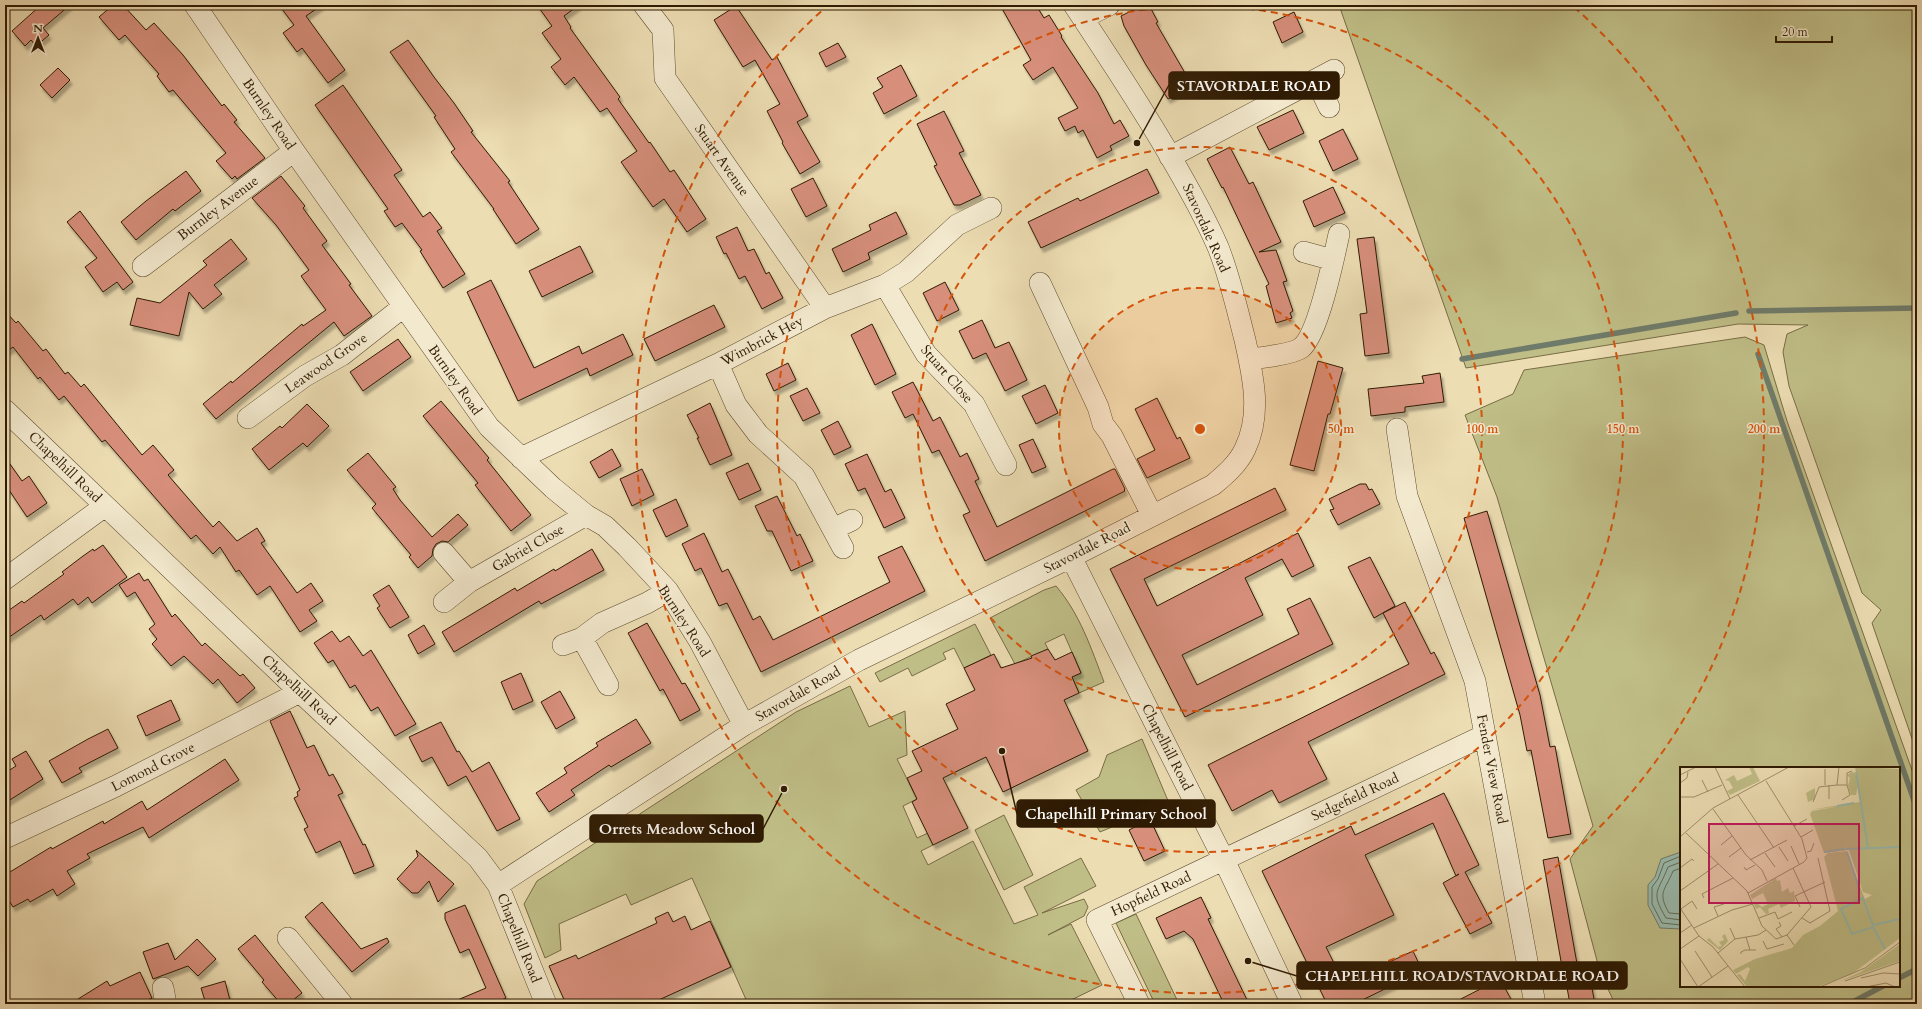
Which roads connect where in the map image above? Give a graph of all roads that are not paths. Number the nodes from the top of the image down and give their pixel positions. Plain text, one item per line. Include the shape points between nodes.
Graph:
1 (195, 5) edge
2 (644, 5) edge
3 (1109, 5) edge
4 (1078, 12) edge
5 (1334, 70) dead end
6 (1316, 80) junction
7 (1329, 107) dead end
8 (294, 151) junction
9 (1170, 157) junction
10 (991, 208) dead end
11 (1339, 234) dead end
12 (1304, 252) dead end
13 (1333, 260) junction
14 (143, 266) dead end
15 (1040, 283) dead end
16 (885, 285) junction
17 (403, 307) junction
18 (825, 308) junction
19 (1249, 359) junction
20 (718, 364) junction
21 (5, 410) edge
22 (248, 418) dead end
23 (1397, 429) dead end
24 (521, 458) junction
25 (1006, 465) dead end
26 (105, 506) junction
27 (586, 515) junction
28 (1152, 515) junction
29 (852, 520) dead end
30 (833, 529) junction
31 (843, 548) dead end
32 (444, 553) dead end
33 (1071, 557) junction
34 (5, 579) edge
35 (469, 582) junction
36 (668, 591) junction
37 (444, 602) dead end
38 (582, 638) junction
39 (563, 645) dead end
40 (608, 685) dead end
41 (300, 692) junction
42 (744, 725) junction
43 (1486, 735) junction
44 (5, 838) edge
45 (1224, 860) junction
46 (498, 885) junction
47 (288, 938) dead end
48 (342, 1004) edge
49 (546, 1004) edge
50 (1139, 1004) edge
51 (1292, 1004) edge
52 (1535, 1004) edge

1 - 8 street, Burnley Road
2 - 18 street, Stuart Avenue via 663,30 665,78
3 - 4 street
4 - 9 street, Stavordale Road via 1148,118
5 - 6 street
6 - 7 street
6 - 9 street
8 - 14 street, Burnley Avenue
8 - 17 street, Burnley Road
9 - 19 street, Stavordale Road via 1190,189 1218,247 1234,294
10 - 16 street, Wimbrick Hey via 957,225 906,272
11 - 13 street
12 - 13 street
13 - 19 street via 1312,331 1301,348 1273,356
15 - 28 street via 1098,407 1103,424 1112,436
16 - 18 street, Wimbrick Hey
16 - 25 street, Stuart Close via 926,354 974,404
17 - 22 street, Leawood Grove via 342,355 305,376
17 - 24 street, Burnley Road via 489,427
18 - 20 street, Wimbrick Hey
19 - 28 street, Stavordale Road via 1256,396 1253,426 1245,450 1229,472 1213,485
20 - 24 street, Wimbrick Hey
20 - 30 street via 736,404 758,434 804,476
21 - 26 street, Chapelhill Road
23 - 43 street, Fender View Road via 1407,496 1475,681
24 - 27 street, Burnley Road
26 - 34 street
26 - 41 street, Chapelhill Road
27 - 35 street, Gabriel Close
27 - 36 street, Burnley Road via 605,526
28 - 33 street, Stavordale Road
29 - 30 street
30 - 31 street
32 - 35 street
33 - 42 street, Stavordale Road via 859,660
33 - 45 street, Chapelhill Road
35 - 37 street, Gabriel Close
36 - 38 street via 602,623
36 - 42 street, Burnley Road via 700,642
38 - 39 street
38 - 40 street
41 - 44 street, Lomond Grove via 116,786
41 - 46 street, Chapelhill Road via 478,858
42 - 46 street, Stavordale Road
43 - 45 street, Sedgefield Road
43 - 52 street, Fender View Road
45 - 50 street, Hopfield Road via 1097,920
45 - 51 street, Chapelhill Road
46 - 49 street, Chapelhill Road
47 - 48 street

